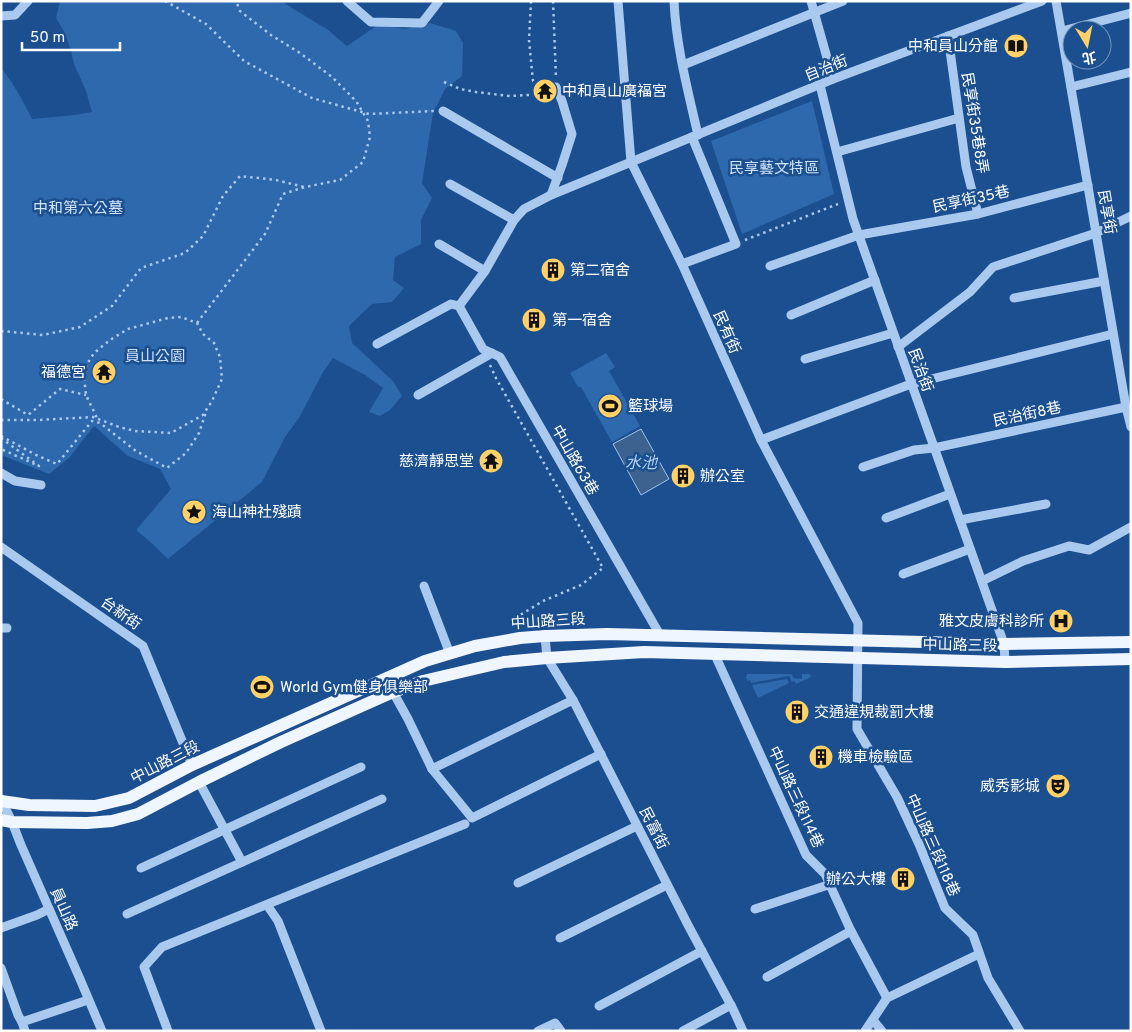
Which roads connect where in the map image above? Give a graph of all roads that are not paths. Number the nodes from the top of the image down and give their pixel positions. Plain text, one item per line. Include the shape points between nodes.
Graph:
1 (28, 1) edge
2 (347, 1) edge
3 (439, 1) edge
4 (618, 1) edge
5 (811, 1) edge
6 (843, 1) edge
7 (1042, 1) edge
8 (1056, 1) edge
9 (676, 2) edge
10 (815, 12) junction
11 (1131, 13) edge
12 (1, 16) edge
13 (1104, 20) edge
14 (1062, 31) edge
15 (948, 36) junction
16 (683, 65) junction
17 (1068, 70) edge
18 (1131, 72) edge
19 (833, 80) junction
20 (820, 85) junction
21 (1071, 87) junction
22 (557, 90) road end
23 (443, 110) road end
24 (959, 118) junction
25 (695, 136) junction
26 (837, 152) junction
27 (631, 162) junction
28 (558, 178) junction
29 (450, 184) dead end
30 (1088, 185) junction
31 (551, 195) junction
32 (978, 214) junction
33 (1131, 216) edge
34 (514, 220) junction
35 (1096, 233) junction
36 (859, 235) junction
37 (439, 244) dead end
38 (682, 264) junction
39 (770, 266) dead end
40 (485, 271) junction
41 (875, 280) junction
42 (1104, 281) junction
43 (1014, 298) dead end
44 (459, 306) junction
45 (791, 315) dead end
46 (893, 333) junction
47 (1113, 334) junction
48 (377, 344) dead end
49 (898, 347) junction
50 (492, 353) junction
51 (805, 359) dead end
52 (911, 384) junction
53 (418, 395) dead end
54 (1126, 407) junction
55 (1131, 427) edge
56 (761, 440) junction
57 (934, 448) junction
58 (863, 467) dead end
59 (1, 473) edge
60 (41, 485) dead end
61 (950, 494) junction
62 (1046, 504) dead end
63 (886, 518) dead end
64 (960, 520) junction
65 (1131, 527) edge
66 (1, 547) edge
67 (970, 550) junction
68 (903, 574) dead end
69 (982, 581) junction
70 (424, 586) dead end
71 (660, 635) junction
72 (545, 636) junction
73 (858, 640) junction
74 (1131, 642) edge
75 (1004, 644) junction
76 (450, 654) junction
77 (715, 655) junction
78 (548, 658) junction
79 (858, 658) junction
80 (1131, 659) edge
81 (1005, 662) junction
82 (393, 692) junction
83 (573, 700) junction
84 (601, 754) junction
85 (192, 765) junction
86 (361, 767) dead end
87 (432, 769) junction
88 (199, 782) junction
89 (382, 799) dead end
90 (2, 801) edge
91 (7, 821) edge
92 (469, 821) junction
93 (637, 826) junction
94 (225, 829) junction
95 (242, 862) junction
96 (141, 868) dead end
97 (518, 882) dead end
98 (831, 884) junction
99 (667, 885) junction
100 (267, 905) junction
101 (755, 909) dead end
102 (49, 910) junction
103 (126, 914) dead end
104 (1, 928) edge
105 (851, 931) junction
106 (560, 938) dead end
107 (702, 951) junction
108 (979, 954) junction
109 (1, 968) edge
110 (767, 977) dead end
111 (887, 998) junction
112 (88, 1000) junction
113 (731, 1005) junction
114 (599, 1006) dead end
115 (873, 1020) junction
116 (24, 1026) edge
117 (102, 1031) edge
118 (168, 1031) edge
119 (321, 1031) edge
120 (538, 1031) edge
121 (561, 1031) edge
122 (683, 1031) edge
123 (743, 1031) edge
124 (865, 1031) edge
125 (882, 1031) edge
126 (1020, 1031) edge

1 - 12 street via 15,15
2 - 3 street via 371,22 422,23
4 - 27 street, 民有街
5 - 10 street
6 - 10 street
7 - 15 street, 自治街
8 - 14 street, 民享街
9 - 16 street via 675,22
10 - 16 street
10 - 19 street
11 - 13 street
15 - 19 street, 自治街
15 - 24 street, 民享街35巷8弄
16 - 25 street
17 - 21 street, 民享街
18 - 21 street
19 - 20 street, 自治街
20 - 25 street, 自治街
20 - 26 street, 民治街
21 - 30 street, 民享街
22 - 28 street via 572,134
23 - 28 street
24 - 26 street
24 - 32 street, 民享街35巷8弄 via 966,167
25 - 27 street, 自治街
25 - 38 street via 736,244
26 - 36 street, 民治街
27 - 31 street, 自治街
27 - 38 street, 民有街
28 - 31 street
29 - 34 street
30 - 32 street, 民享街35巷
30 - 35 street, 民享街
31 - 34 street, 自治街 via 524,209
32 - 36 street, 民享街35巷
33 - 35 street
34 - 40 street
35 - 42 street, 民享街
35 - 49 street via 993,267 970,292
36 - 39 street, 民享街35巷
36 - 41 street, 民治街
37 - 40 street
38 - 56 street, 民有街
40 - 44 street
41 - 45 street
41 - 46 street, 民治街
42 - 43 street
42 - 47 street, 民享街
44 - 48 street via 451,304
44 - 50 street, 中山路63巷 via 483,349
46 - 49 street, 民治街
46 - 51 street
47 - 52 street
47 - 54 street, 民享街
49 - 52 street, 民治街
50 - 53 street
50 - 71 street, 中山路63巷 via 500,357
52 - 56 street
52 - 57 street, 民治街
54 - 55 street, 民享街
54 - 57 street, 民治街8巷
56 - 73 street, 民有街 via 858,622
57 - 58 street, 民治街8巷 via 914,450
57 - 61 street, 民治街
59 - 60 street via 15,481
61 - 63 street
61 - 64 street, 民治街
62 - 64 street
64 - 67 street, 民治街
65 - 69 street via 1088,550 1069,546 1023,561
66 - 85 street, 台新街 via 144,646
67 - 68 street
67 - 69 street, 民治街
69 - 75 street, 民治街
70 - 76 street
71 - 72 main road, 中山路三段
71 - 73 main road, 中山路三段
72 - 76 main road, 中山路三段 via 475,646
72 - 78 street, 民富街
73 - 75 main road, 中山路三段
73 - 79 street, 民有街
74 - 75 main road, 中山路三段
75 - 81 street, 民治街
76 - 85 main road, 中山路三段 via 426,661
77 - 78 main road, 中山路三段 via 644,652
77 - 79 main road, 中山路三段
77 - 98 street, 中山路三段114巷 via 806,855
78 - 82 main road, 中山路三段 via 465,670 422,680
78 - 83 street, 民富街
79 - 81 main road, 中山路三段
79 - 108 street, 中山路三段118巷 via 857,729 897,797 945,908 972,935
80 - 81 main road, 中山路三段
82 - 87 street
82 - 88 main road, 中山路三段
83 - 84 street, 民富街
83 - 87 street
84 - 92 street
84 - 93 street, 民富街
85 - 90 main road, 中山路三段 via 129,798 95,806 29,805
86 - 94 street
87 - 92 street
88 - 91 main road, 中山路三段 via 138,814 112,821 87,824
88 - 94 street
89 - 95 street
90 - 91 street, 員山路
91 - 102 street, 員山路
92 - 100 street
93 - 97 street
93 - 99 street, 民富街
94 - 95 street
94 - 96 street
95 - 103 street
98 - 101 street
98 - 105 street, 中山路三段114巷
99 - 106 street
99 - 107 street, 民富街
100 - 118 street via 162,948 144,967
100 - 119 street via 278,921
102 - 104 street
102 - 112 street, 員山路
105 - 110 street
105 - 111 street, 中山路三段114巷
107 - 113 street, 民富街
107 - 114 street
108 - 111 street
108 - 126 street, 中山路三段118巷 via 988,978
109 - 116 street
111 - 115 street
112 - 116 street
112 - 117 street, 員山路
113 - 122 street
113 - 123 street, 民富街
115 - 124 street
115 - 125 street
120 - 121 street via 555,1024

